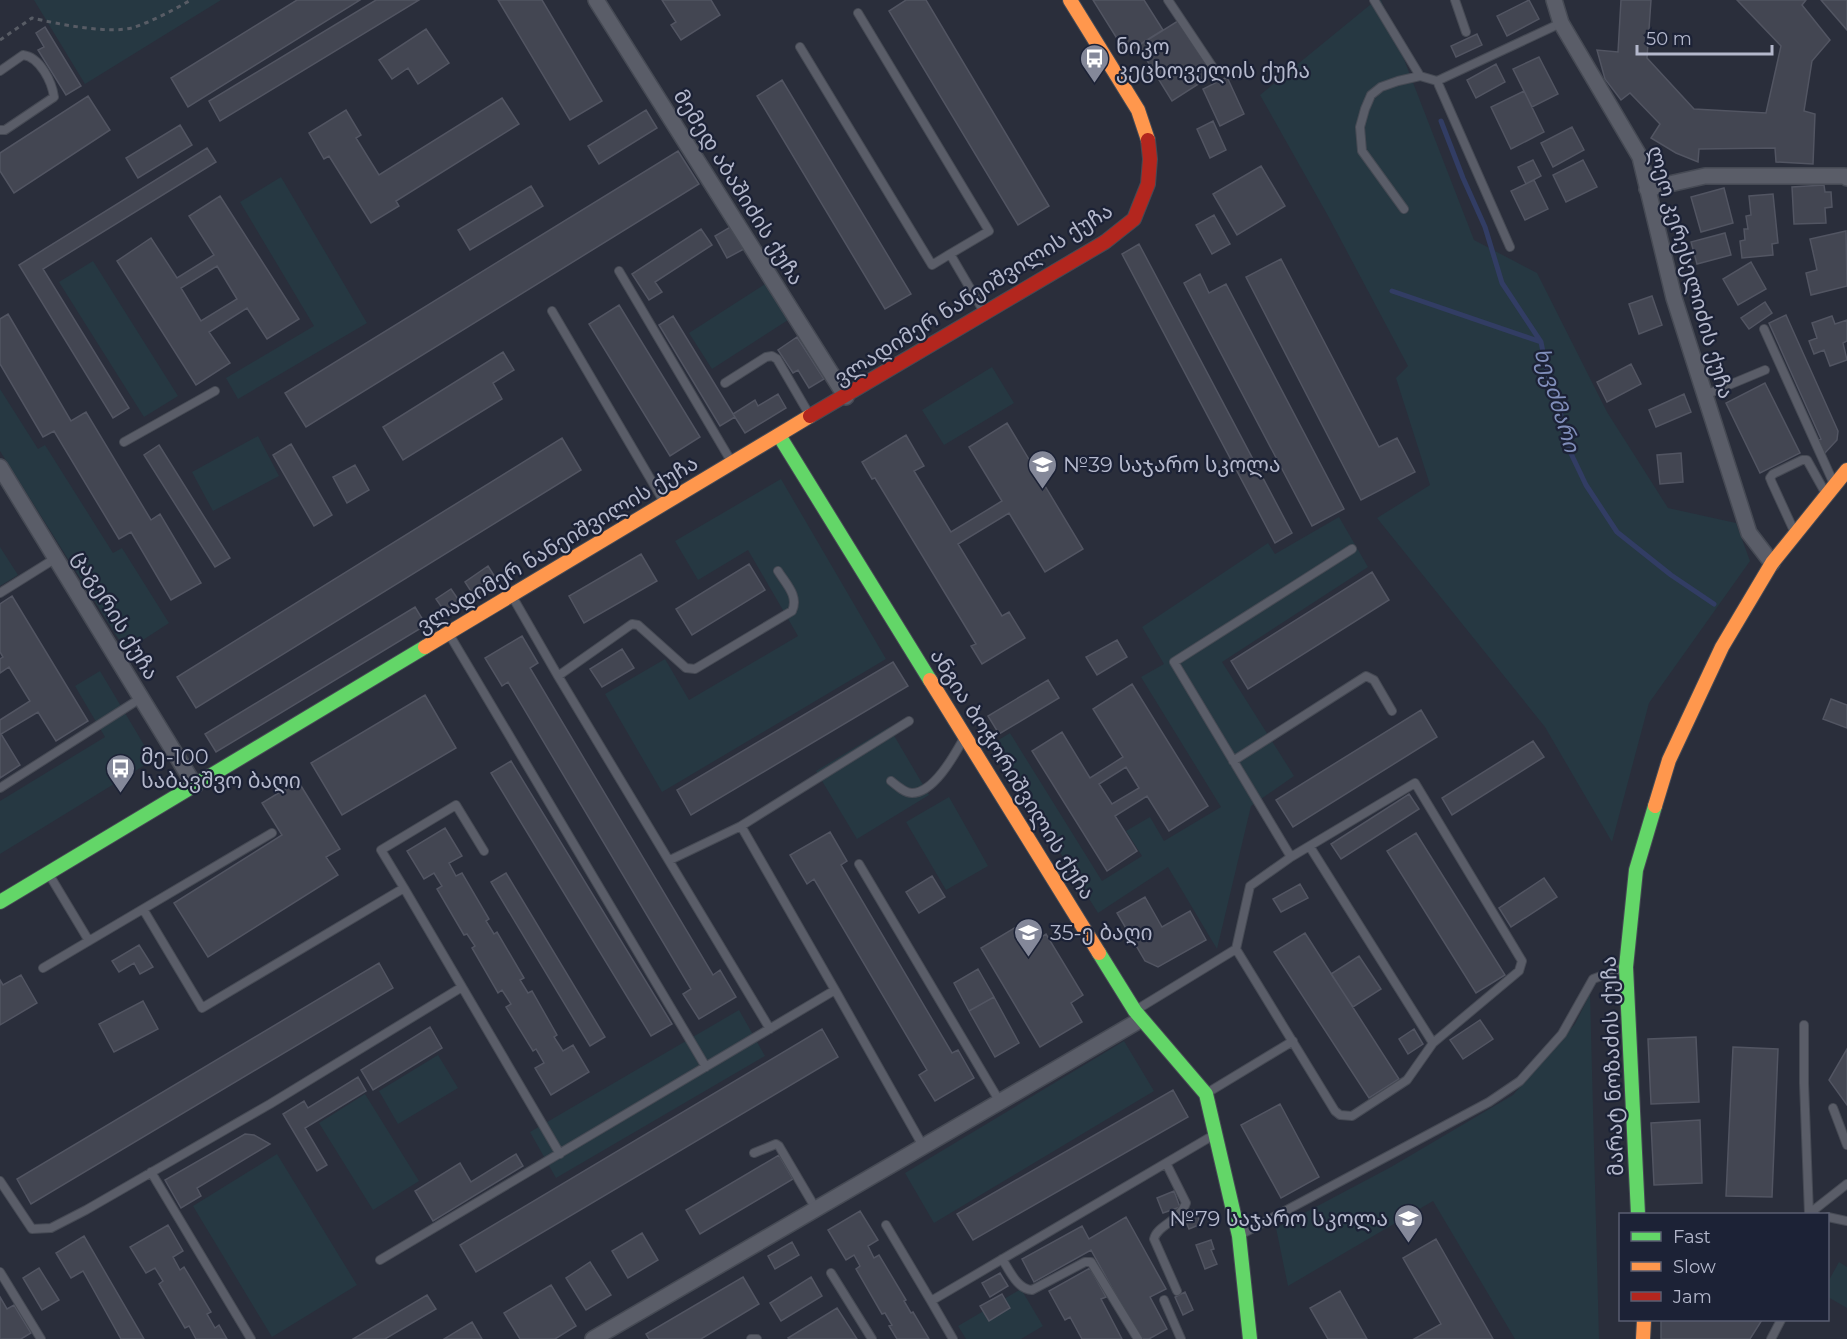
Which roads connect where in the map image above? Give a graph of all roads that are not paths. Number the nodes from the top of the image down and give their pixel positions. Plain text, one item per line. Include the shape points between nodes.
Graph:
1 (596, 0) edge
2 (1070, 0) edge
3 (1168, 0) edge
4 (1374, 0) edge
5 (1455, 0) edge
6 (1554, 0) edge
7 (858, 12) dead end
8 (1561, 22) junction
9 (1466, 32) dead end
10 (800, 47) dead end
11 (1212, 66) dead end
12 (0, 71) edge
13 (1420, 76) junction
14 (1437, 81) junction
15 (0, 130) edge
16 (1847, 178) edge
17 (1647, 189) junction
18 (1404, 209) dead end
19 (1510, 247) dead end
20 (951, 254) junction
21 (619, 271) dead end
22 (552, 311) dead end
23 (986, 314) junction
24 (1764, 328) dead end
25 (1765, 370) dead end
26 (725, 382) dead end
27 (215, 391) dead end
28 (1705, 395) junction
29 (846, 397) junction
30 (812, 417) junction
31 (780, 437) junction
32 (124, 442) dead end
33 (732, 464) junction
34 (0, 467) edge
35 (1847, 470) edge
36 (1831, 490) junction
37 (664, 503) junction
38 (1796, 534) junction
39 (1352, 549) dead end
40 (56, 558) junction
41 (1772, 563) junction
42 (778, 571) dead end
43 (0, 593) edge
44 (512, 596) junction
45 (448, 634) junction
46 (558, 676) junction
47 (141, 698) junction
48 (1392, 711) dead end
49 (909, 721) dead end
50 (965, 737) junction
51 (1233, 761) junction
52 (891, 782) dead end
53 (195, 786) junction
54 (0, 788) edge
55 (741, 826) junction
56 (272, 832) dead end
57 (1310, 847) junction
58 (484, 851) dead end
59 (1291, 858) junction
60 (670, 860) junction
61 (859, 864) dead end
62 (48, 874) junction
63 (404, 888) junction
64 (0, 902) edge
65 (143, 909) junction
66 (89, 941) junction
67 (1236, 949) junction
68 (1626, 967) junction
69 (43, 968) dead end
70 (462, 987) junction
71 (835, 990) junction
72 (1138, 1015) junction
73 (1803, 1025) dead end
74 (770, 1029) junction
75 (1293, 1041) junction
76 (1433, 1043) junction
77 (706, 1067) junction
78 (1206, 1094) junction
79 (1000, 1102) junction
80 (1833, 1108) dead end
81 (1216, 1134) junction
82 (1847, 1145) edge
83 (923, 1146) junction
84 (754, 1153) dead end
85 (560, 1154) junction
86 (1166, 1163) junction
87 (151, 1172) junction
88 (0, 1181) edge
89 (1847, 1184) edge
90 (816, 1209) junction
91 (1638, 1213) edge
92 (1811, 1213) edge
93 (1812, 1213) edge
94 (1829, 1217) edge
95 (1847, 1221) edge
96 (886, 1225) dead end
97 (1239, 1236) junction
98 (1002, 1259) junction
99 (380, 1260) dead end
100 (0, 1272) edge
101 (831, 1273) dead end
102 (1177, 1291) dead end
103 (1164, 1300) dead end
104 (931, 1301) junction
105 (1644, 1321) edge
106 (1781, 1321) edge
107 (41, 1339) edge
108 (251, 1339) edge
109 (593, 1339) edge
110 (751, 1339) edge
111 (757, 1339) edge
112 (872, 1339) edge
113 (953, 1339) edge
114 (1138, 1339) edge
115 (1181, 1339) edge
116 (1250, 1339) edge
117 (1642, 1339) edge
118 (1772, 1339) edge

1 - 29 street, მემედ აბაშიძის ქუჩა
2 - 23 street, ვლადიმერ ნანეიშვილის ქუჩა via 1138,110 1147,136 1148,184 1134,219 1105,243
3 - 11 lane
4 - 13 lane
5 - 9 lane
6 - 8 street, ლეო კერესელიძის ქუჩა
7 - 20 lane via 989,231
8 - 14 lane
8 - 17 street, ლეო კერესელიძის ქუჩა via 1640,157
10 - 20 lane via 932,265
12 - 15 lane via 23,55 31,56 53,88 54,97
13 - 14 lane
13 - 18 lane via 1381,87 1371,95 1360,127 1362,150
14 - 19 lane
16 - 17 street via 1705,176
17 - 28 street, ლეო კერესელიძის ქუჩა via 1674,298
20 - 23 lane
21 - 33 lane
22 - 37 lane
23 - 29 street, ვლადიმერ ნანეიშვილის ქუჩა
24 - 36 lane
25 - 28 lane
26 - 30 lane via 772,356
27 - 32 lane
28 - 41 street, ლეო კერესელიძის ქუჩა via 1749,533
29 - 30 street, ვლადიმერ ნანეიშვილის ქუჩა
30 - 31 street, ვლადიმერ ნანეიშვილის ქუჩა
31 - 33 street, ვლადიმერ ნანეიშვილის ქუჩა
31 - 50 street, ანგია ბოჭორიშვილის ქუჩა
33 - 37 street, ვლადიმერ ნანეიშვილის ქუჩა
34 - 40 street, ცაგერის ქუჩა
35 - 36 street, მარატ ნოზაძის ქუჩა
36 - 38 street, მარატ ნოზაძის ქუჩა
36 - 38 lane via 1807,460 1773,474 1770,478
37 - 44 street, ვლადიმერ ნანეიშვილის ქუჩა
38 - 41 street, მარატ ნოზაძის ქუჩა
39 - 51 lane via 1174,662
40 - 43 lane
40 - 47 street, ცაგერის ქუჩა
41 - 68 street, მარატ ნოზაძის ქუჩა via 1722,647 1669,760 1636,870
42 - 46 lane via 794,596 792,611 695,669 686,668 638,625 632,624
44 - 45 street, ვლადიმერ ნანეიშვილის ქუჩა
44 - 46 lane
45 - 53 street, ვლადიმერ ნანეიშვილის ქუჩა
45 - 77 lane
46 - 60 lane
47 - 53 street, ცაგერის ქუჩა
47 - 54 lane
48 - 51 lane via 1374,680 1366,676
49 - 55 lane
50 - 52 lane via 946,768 922,790 912,793
50 - 72 street, ანგია ბოჭორიშვილის ქუჩა
51 - 59 lane
53 - 62 street, ვლადიმერ ნანეიშვილის ქუჩა
55 - 60 lane
55 - 71 lane
56 - 65 lane
57 - 59 lane
57 - 76 lane
57 - 76 lane via 1415,783 1522,961 1519,971
58 - 63 lane via 456,805 381,850
59 - 67 lane via 1250,886
60 - 74 lane
61 - 79 lane
62 - 64 street, ვლადიმერ ნანეიშვილის ქუჩა
62 - 66 lane
63 - 65 lane via 202,1008
63 - 70 lane
65 - 66 lane
66 - 69 lane
67 - 72 lane
67 - 75 lane
68 - 91 street, მარატ ნოზაძის ქუჩა
68 - 97 lane via 1593,979 1562,1034 1520,1081 1489,1102
70 - 85 lane
70 - 87 lane
71 - 74 lane
71 - 83 lane
72 - 78 street, ანგია ბოჭორიშვილის ქუჩა
72 - 79 street
73 - 92 lane
74 - 77 lane
75 - 76 lane via 1335,1111 1346,1117 1407,1080
75 - 78 lane
77 - 85 lane
78 - 81 street, ანგია ბოჭორიშვილის ქუჩა
79 - 83 street
80 - 82 lane
81 - 86 lane
81 - 97 street, ანგია ბოჭორიშვილის ქუჩა
83 - 90 street
84 - 90 lane via 779,1146
85 - 99 lane
86 - 98 lane
86 - 102 lane via 1186,1203 1154,1239
87 - 88 lane via 51,1228 32,1229
87 - 108 lane
89 - 93 lane
90 - 109 street
94 - 95 lane
96 - 104 lane
97 - 116 street, ანგია ბოჭორიშვილის ქუჩა
98 - 104 lane
98 - 114 lane via 1026,1290 1091,1262
100 - 107 lane
101 - 112 lane
103 - 115 lane
104 - 113 lane
105 - 117 street
106 - 118 lane
110 - 111 lane

